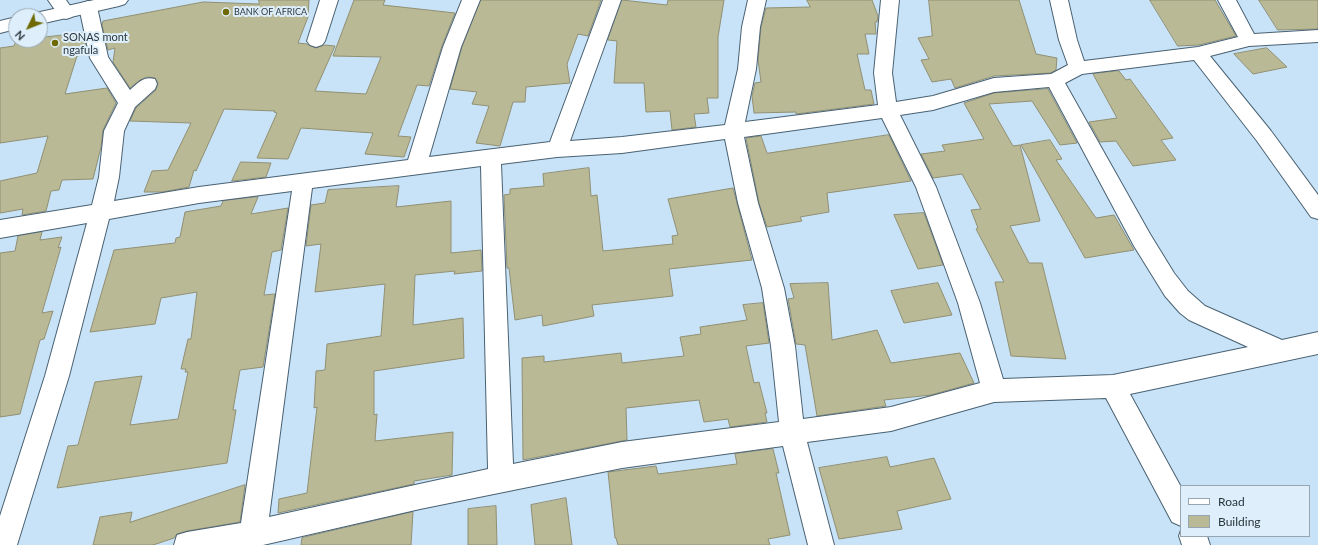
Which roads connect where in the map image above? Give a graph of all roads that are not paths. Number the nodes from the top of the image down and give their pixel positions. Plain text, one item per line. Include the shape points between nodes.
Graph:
1 (119, 0) edge
2 (328, 0) edge
3 (471, 0) edge
4 (612, 0) edge
5 (757, 0) edge
6 (890, 0) edge
7 (1059, 0) edge
8 (1227, 0) edge
9 (61, 6) edge
10 (88, 7) junction
11 (48, 13) edge
12 (1318, 36) edge
13 (1249, 40) junction
14 (316, 41) dead end
15 (1198, 53) junction
16 (1078, 68) junction
17 (1054, 80) junction
18 (148, 84) dead end
19 (128, 103) junction
20 (888, 110) junction
21 (733, 132) junction
22 (557, 149) junction
23 (491, 158) junction
24 (416, 167) junction
25 (303, 182) junction
26 (102, 211) junction
27 (1318, 211) edge
28 (0, 229) edge
29 (1318, 342) edge
30 (1280, 350) junction
31 (1112, 386) junction
32 (994, 391) junction
33 (792, 432) junction
34 (501, 480) junction
35 (1180, 511) edge
36 (253, 534) junction
37 (4, 545) edge
38 (187, 545) edge
39 (821, 545) edge

1 - 10 main road
2 - 14 main road
3 - 24 main road via 452,47
4 - 22 main road
5 - 21 main road via 751,27 747,69
6 - 20 main road via 883,73
7 - 16 main road via 1068,40
8 - 13 main road
9 - 10 main road
9 - 11 main road
10 - 19 main road via 99,58
12 - 13 main road
13 - 15 main road
15 - 16 main road
15 - 27 main road via 1264,136
16 - 17 main road
17 - 20 main road via 994,86 933,103
17 - 30 main road via 1168,284 1186,305 1197,312
18 - 19 main road
19 - 26 main road via 114,131
20 - 21 main road
20 - 32 main road via 926,187 969,303
21 - 22 main road
21 - 33 main road via 748,203 773,288 783,346
22 - 23 main road
23 - 24 main road
23 - 34 main road
24 - 25 main road
25 - 26 main road
25 - 36 main road
26 - 28 main road
26 - 37 main road via 57,376
29 - 30 main road
30 - 31 main road
31 - 32 main road
31 - 35 main road
32 - 33 main road via 891,418
33 - 34 main road via 622,455
33 - 39 main road
34 - 36 main road
36 - 38 main road

